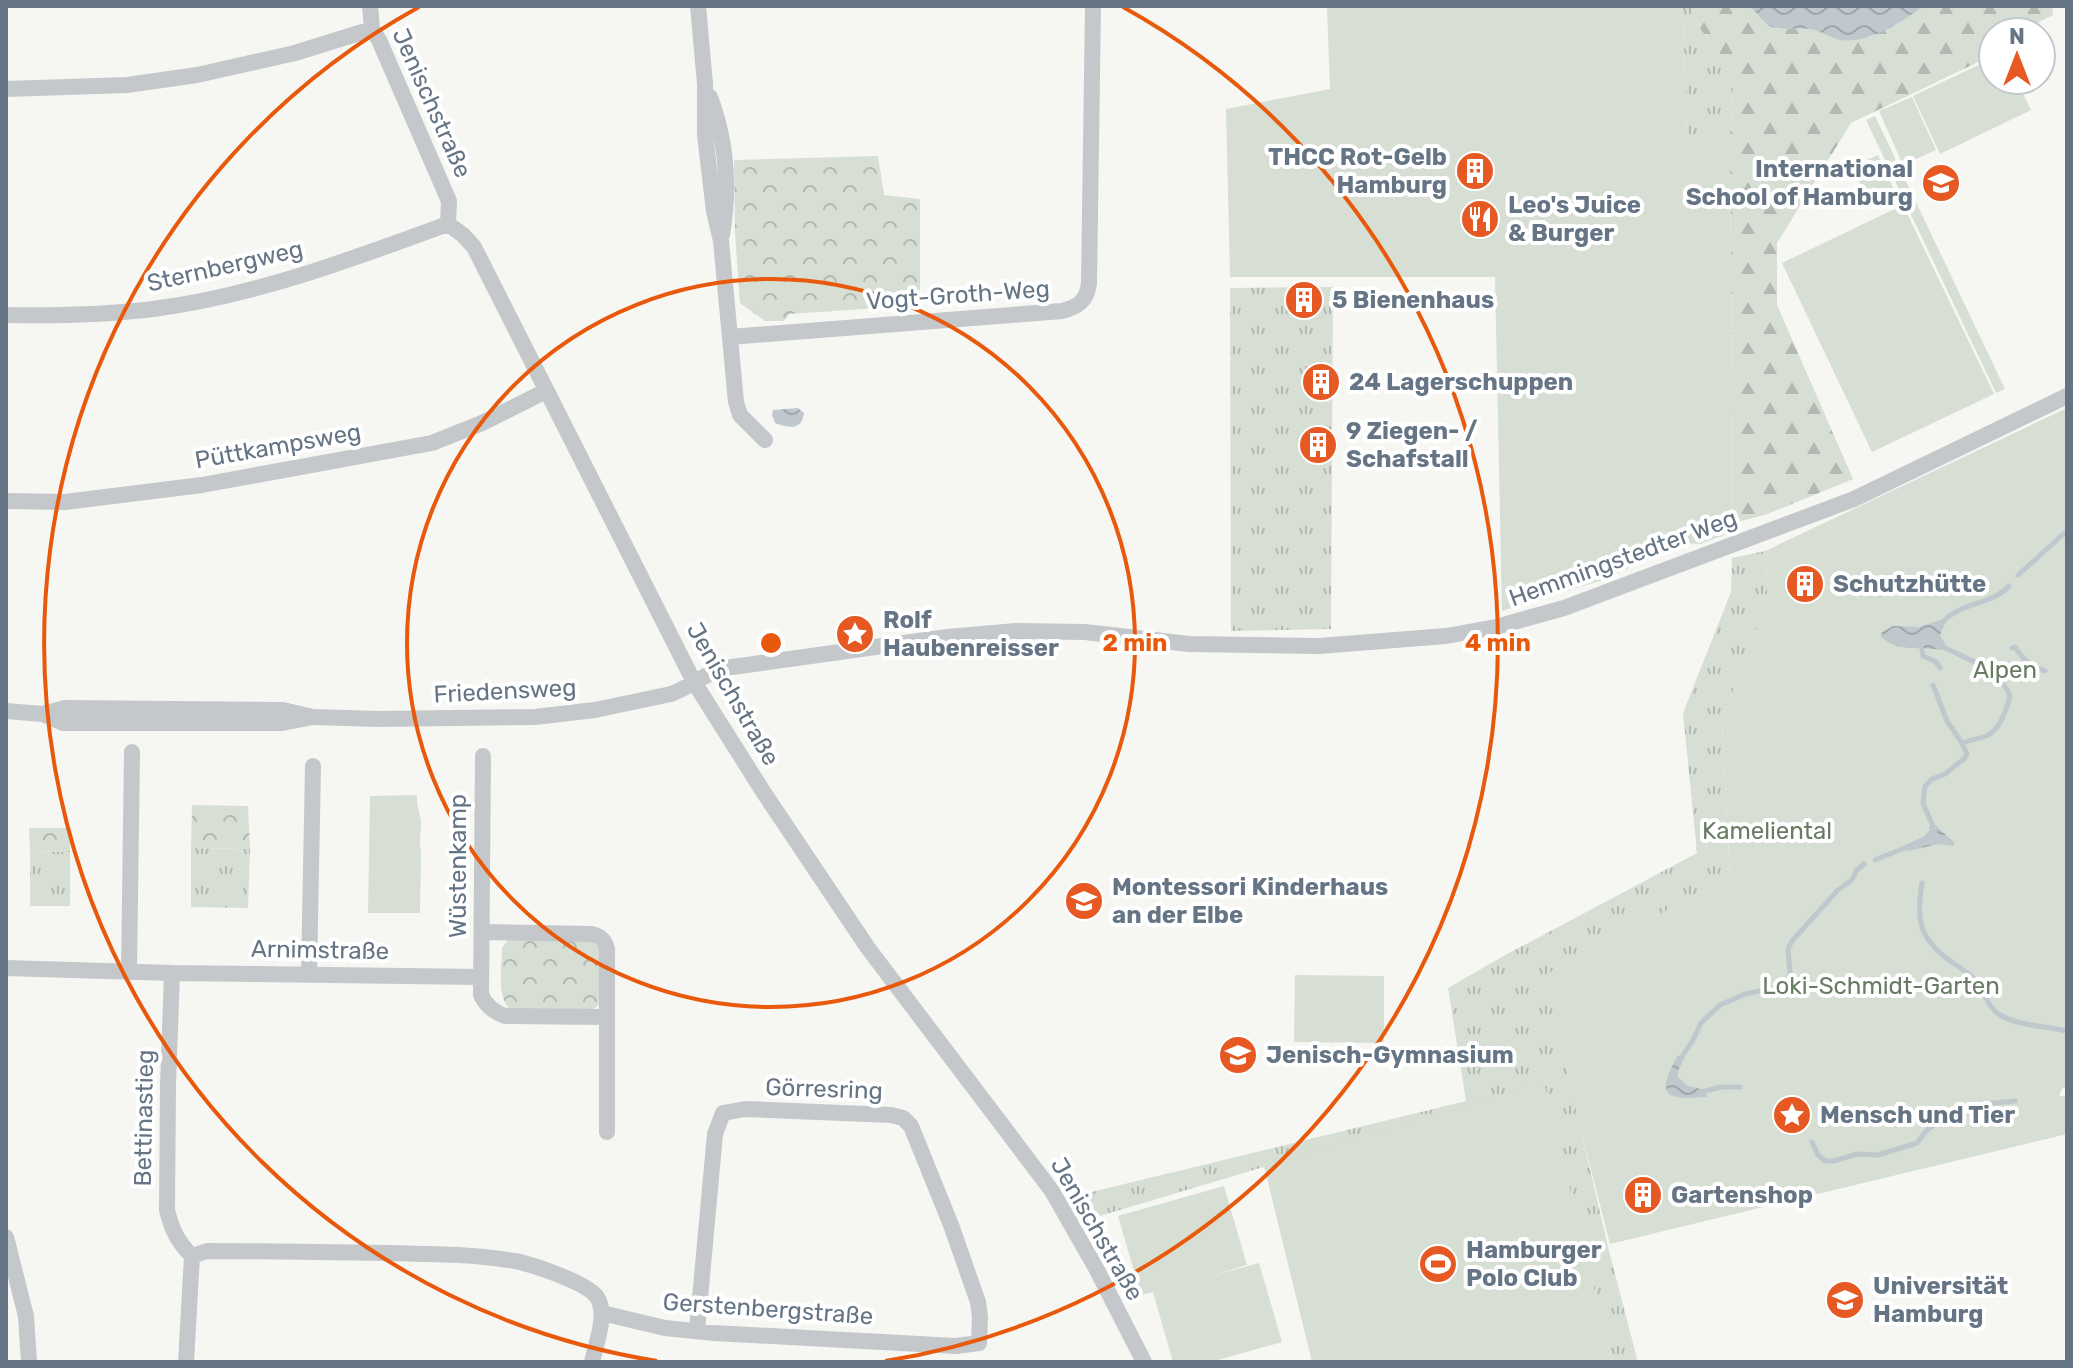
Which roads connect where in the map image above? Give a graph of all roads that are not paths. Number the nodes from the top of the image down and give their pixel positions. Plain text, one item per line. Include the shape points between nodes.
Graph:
1 (370, 6) edge
2 (698, 6) edge
3 (1093, 6) edge
4 (372, 29) junction
5 (6, 89) edge
6 (448, 224) junction
7 (6, 315) edge
8 (730, 337) junction
9 (546, 391) junction
10 (2067, 396) edge
11 (765, 440) dead end
12 (6, 501) edge
13 (694, 682) junction
14 (6, 711) edge
15 (132, 752) dead end
16 (483, 756) dead end
17 (313, 766) dead end
18 (482, 932) junction
19 (6, 968) edge
20 (129, 971) junction
21 (172, 973) junction
22 (309, 973) junction
23 (481, 977) junction
24 (606, 1017) junction
25 (607, 1132) dead end
26 (6, 1237) edge
27 (192, 1256) junction
28 (602, 1313) junction
29 (697, 1331) junction
30 (979, 1343) joint
31 (29, 1362) edge
32 (186, 1362) edge
33 (592, 1362) edge
34 (1144, 1362) edge

1 - 4 street, Jenischstraße
2 - 8 street via 705,135
3 - 8 street, Vogt-Groth-Weg via 1089,283 1079,305 1062,311
4 - 5 street via 197,75 127,85
4 - 6 street, Jenischstraße via 449,201
6 - 7 street, Sternbergweg via 298,277 229,295 87,316
6 - 9 street, Jenischstraße via 474,247
8 - 11 street via 740,415
9 - 12 street, Püttkampsweg via 432,443 202,485 65,502
9 - 13 street, Jenischstraße
10 - 13 street, Hemmingstedter Weg via 1854,499 1508,625 1446,636 1319,646 1189,644 1085,632 1016,631 725,668
13 - 14 street, Friedensweg via 649,700 535,717 77,723
13 - 34 street, Jenischstraße via 861,938 1052,1191
15 - 20 street
16 - 18 street, Wüstenkamp
17 - 22 street
18 - 23 street, Wüstenkamp
18 - 24 street via 599,936 607,949
19 - 20 street, Arnimstraße
20 - 21 street, Arnimstraße
21 - 22 street, Arnimstraße
21 - 27 street, Bettinastieg via 166,1190 171,1226
22 - 23 street, Arnimstraße
23 - 24 street via 485,1003 505,1016
24 - 25 street
26 - 31 street via 26,1316
27 - 28 street via 247,1251 509,1260 590,1289
27 - 32 street
28 - 29 street, Gerstenbergstraße
28 - 33 street
29 - 30 street, Gerstenbergstraße
29 - 30 street, Görresring via 715,1134 723,1113 745,1109 891,1115 911,1126 951,1225 978,1302

